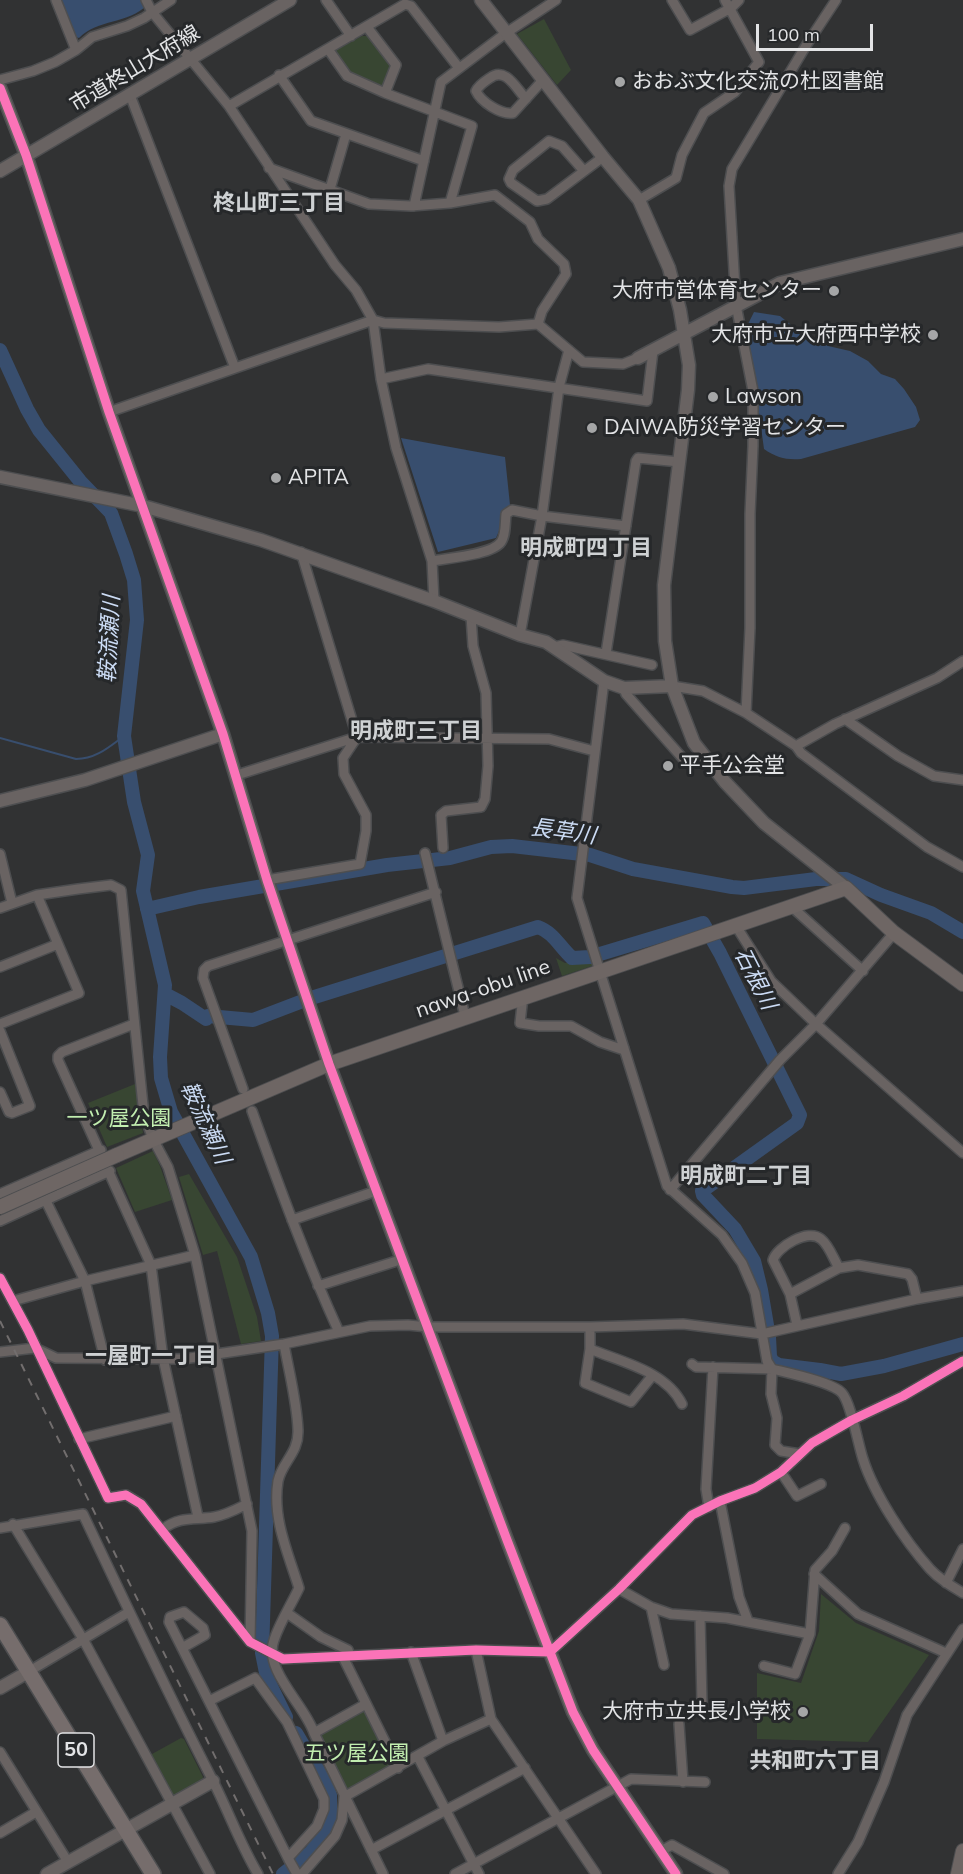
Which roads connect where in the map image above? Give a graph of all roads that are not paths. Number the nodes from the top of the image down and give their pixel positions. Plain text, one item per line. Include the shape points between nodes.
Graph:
1 (56, 0) edge
2 (146, 0) edge
3 (171, 0) edge
4 (290, 0) edge
5 (326, 0) edge
6 (481, 0) edge
7 (556, 0) edge
8 (672, 0) edge
9 (739, 0) edge
10 (836, 0) edge
11 (409, 2) edge
12 (727, 4) edge
13 (152, 12) junction
14 (367, 27) junction
15 (506, 33) junction
16 (351, 36) junction
17 (76, 50) junction
18 (328, 50) junction
19 (190, 59) junction
20 (459, 68) junction
21 (279, 75) junction
22 (0, 80) edge
23 (543, 81) junction
24 (0, 88) edge
25 (385, 93) junction
26 (130, 95) junction
27 (526, 99) junction
28 (229, 106) junction
29 (435, 111) junction
30 (346, 134) junction
31 (26, 155) junction
32 (603, 157) junction
33 (424, 161) junction
34 (269, 168) junction
35 (0, 171) edge
36 (584, 171) junction
37 (330, 189) junction
38 (639, 200) junction
39 (450, 203) junction
40 (414, 206) junction
41 (963, 239) edge
42 (736, 304) junction
43 (373, 320) junction
44 (538, 324) junction
45 (684, 332) junction
46 (569, 350) junction
47 (653, 351) junction
48 (638, 358) joint
49 (235, 368) junction
50 (381, 379) junction
51 (559, 387) junction
52 (109, 412) junction
53 (680, 462) junction
54 (0, 477) edge
55 (143, 506) junction
56 (542, 516) junction
57 (626, 526) junction
58 (301, 552) junction
59 (432, 561) junction
60 (434, 601) junction
61 (471, 616) junction
62 (520, 635) junction
63 (554, 647) junction
64 (606, 653) junction
65 (963, 661) edge
66 (652, 665) dead end
67 (604, 681) junction
68 (672, 686) junction
69 (624, 688) junction
70 (746, 713) junction
71 (845, 719) junction
72 (223, 734) junction
73 (357, 737) junction
74 (486, 739) junction
75 (796, 746) junction
76 (594, 751) junction
77 (686, 762) dead end
78 (237, 775) junction
79 (963, 780) edge
80 (0, 801) edge
81 (443, 848) dead end
82 (425, 853) dead end
83 (0, 854) edge
84 (963, 867) edge
85 (269, 885) junction
86 (843, 886) junction
87 (436, 892) junction
88 (37, 895) junction
89 (12, 903) junction
90 (792, 907) junction
91 (0, 908) edge
92 (736, 926) junction
93 (894, 933) junction
94 (287, 939) junction
95 (58, 944) junction
96 (0, 968) edge
97 (600, 971) junction
98 (863, 971) junction
99 (963, 984) edge
100 (520, 998) junction
101 (465, 1016) junction
102 (0, 1024) edge
103 (134, 1024) junction
104 (816, 1024) junction
105 (0, 1031) edge
106 (624, 1048) junction
107 (329, 1064) junction
108 (243, 1089) dead end
109 (0, 1092) edge
110 (252, 1111) dead end
111 (155, 1138) junction
112 (100, 1150) junction
113 (963, 1153) edge
114 (110, 1171) junction
115 (670, 1190) junction
116 (376, 1191) junction
117 (0, 1194) edge
118 (46, 1201) junction
119 (0, 1207) edge
120 (292, 1220) junction
121 (0, 1221) edge
122 (195, 1255) junction
123 (403, 1259) junction
124 (152, 1265) junction
125 (839, 1268) junction
126 (0, 1278) edge
127 (85, 1281) junction
128 (318, 1286) junction
129 (963, 1291) edge
130 (790, 1294) junction
131 (916, 1299) junction
132 (13, 1301) junction
133 (797, 1325) junction
134 (428, 1327) junction
135 (590, 1327) junction
136 (339, 1332) junction
137 (766, 1332) junction
138 (284, 1344) junction
139 (35, 1348) junction
140 (590, 1349) junction
141 (0, 1352) edge
142 (216, 1355) junction
143 (163, 1358) junction
144 (105, 1360) junction
145 (963, 1361) edge
146 (692, 1364) dead end
147 (713, 1367) junction
148 (772, 1369) junction
149 (653, 1375) junction
150 (682, 1404) dead end
151 (176, 1416) junction
152 (852, 1420) junction
153 (79, 1439) junction
154 (800, 1454) junction
155 (782, 1472) junction
156 (821, 1484) dead end
157 (720, 1501) junction
158 (247, 1504) junction
159 (709, 1507) junction
160 (198, 1517) junction
161 (13, 1524) junction
162 (0, 1528) edge
163 (845, 1528) dead end
164 (163, 1529) junction
165 (963, 1549) edge
166 (814, 1574) junction
167 (946, 1582) junction
168 (619, 1589) junction
169 (963, 1593) edge
170 (651, 1607) junction
171 (129, 1612) junction
172 (287, 1613) junction
173 (700, 1616) junction
174 (748, 1621) junction
175 (0, 1625) edge
176 (963, 1629) edge
177 (810, 1634) junction
178 (83, 1639) junction
179 (251, 1643) junction
180 (182, 1648) dead end
181 (476, 1650) junction
182 (411, 1652) junction
183 (550, 1652) junction
184 (946, 1653) junction
185 (273, 1656) junction
186 (346, 1657) junction
187 (664, 1665) dead end
188 (764, 1666) dead end
189 (28, 1672) junction
190 (0, 1688) edge
191 (209, 1701) junction
192 (366, 1704) junction
193 (702, 1704) dead end
194 (491, 1719) junction
195 (680, 1724) dead end
196 (314, 1733) junction
197 (443, 1741) junction
198 (418, 1757) junction
199 (2, 1759) edge
200 (398, 1768) junction
201 (525, 1768) junction
202 (213, 1780) junction
203 (683, 1782) junction
204 (705, 1782) dead end
205 (616, 1786) junction
206 (344, 1797) junction
207 (172, 1804) junction
208 (446, 1810) junction
209 (36, 1812) junction
210 (559, 1817) junction
211 (126, 1830) junction
212 (0, 1833) edge
213 (370, 1850) junction
214 (661, 1851) junction
215 (963, 1851) edge
216 (288, 1859) junction
217 (68, 1862) junction
218 (475, 1864) junction
219 (48, 1874) edge
220 (153, 1874) edge
221 (210, 1874) edge
222 (258, 1874) edge
223 (297, 1874) edge
224 (302, 1874) edge
225 (383, 1874) edge
226 (455, 1874) edge
227 (479, 1874) edge
228 (596, 1874) edge
229 (676, 1874) edge
230 (724, 1874) edge
231 (838, 1874) edge
232 (958, 1874) edge

1 - 17 street
2 - 13 street
3 - 13 street
4 - 19 street, 市道柊山大府線
5 - 16 street
6 - 15 street
7 - 15 street
8 - 12 street via 690,30
9 - 12 street
10 - 42 street via 732,169 729,186
11 - 14 street
11 - 20 street
12 - 38 street via 759,62 735,92 704,113 682,155 676,178
13 - 17 street via 127,26 92,37
13 - 19 street
14 - 16 street
14 - 25 street via 396,65
15 - 20 street
15 - 23 street
16 - 18 street
17 - 22 street via 33,71
18 - 21 street
18 - 25 street via 347,76
19 - 26 street, 市道柊山大府線
19 - 28 street
20 - 29 street via 441,82
21 - 28 street
21 - 30 street via 311,122
23 - 27 street
23 - 32 street
24 - 31 street
25 - 29 street
26 - 31 street, 市道柊山大府線
26 - 49 street
27 - 27 street via 508,114 479,98 476,91 500,73
28 - 34 street
29 - 33 street
29 - 39 street via 472,126
30 - 33 street
30 - 37 street
31 - 35 street, 市道柊山大府線
31 - 52 street
32 - 36 street
32 - 38 street
33 - 40 street
34 - 37 street
34 - 43 street
36 - 36 street via 542,201 519,189 509,178 513,170 549,141 562,146
37 - 40 street via 369,204
38 - 45 street via 669,268
39 - 40 street
39 - 44 street via 495,195 530,222 538,239 564,264 566,274
41 - 42 street via 780,283
42 - 45 street
42 - 70 street via 753,391
43 - 44 street via 499,327
43 - 49 street
43 - 50 street
44 - 46 street
45 - 47 street
45 - 53 street via 689,365
46 - 48 street via 583,362 623,364
46 - 51 street
47 - 48 street
47 - 51 street via 646,401
49 - 52 street
50 - 51 street via 428,369
50 - 59 street via 396,447
51 - 56 street
52 - 55 street
53 - 57 street via 638,458
53 - 68 street via 664,595 665,641
54 - 55 street
55 - 58 street
55 - 72 street
56 - 57 street
56 - 59 street via 512,510 506,514 504,534 495,548
56 - 62 street
57 - 64 street
58 - 60 street
58 - 73 street
59 - 60 street
60 - 61 street
61 - 62 street
61 - 74 street via 473,646 486,693
62 - 63 street
63 - 64 street via 563,645
63 - 67 street
64 - 66 street
65 - 71 street via 937,678
67 - 69 street
67 - 76 street
68 - 69 street
68 - 70 street via 704,692
68 - 86 street via 694,743 725,782 764,823
69 - 77 street
70 - 75 street
71 - 75 street
71 - 79 street via 934,776
72 - 78 street
72 - 80 street via 112,771
73 - 74 street
73 - 78 street
73 - 85 street via 343,758 344,774 366,815 360,864
74 - 76 street via 549,739
74 - 81 street via 485,799 481,807 441,815
75 - 84 street via 927,847
76 - 97 street via 577,898
78 - 85 street
82 - 87 street
83 - 89 street
85 - 94 street
86 - 90 main road, nawa-obu line
86 - 93 main road
87 - 94 street
87 - 101 street
88 - 89 street
88 - 95 street
88 - 103 street via 111,885 121,890
89 - 91 street
90 - 92 main road, nawa-obu line
90 - 98 street
92 - 97 main road, nawa-obu line
92 - 104 street via 771,981
93 - 98 street
93 - 99 main road
94 - 107 street
94 - 108 street via 204,970 203,978
95 - 96 street
95 - 102 street via 79,993
97 - 100 main road, nawa-obu line
97 - 106 street
98 - 104 street
100 - 101 main road, nawa-obu line
100 - 106 street via 520,1023 572,1026 600,1042
101 - 107 main road, nawa-obu line
103 - 111 street via 144,1115
103 - 112 street via 58,1056
104 - 113 street
104 - 115 street via 780,1060
105 - 109 street via 30,1106 9,1112
106 - 115 street
107 - 111 main road, nawa-obu line
107 - 116 street
110 - 120 street
111 - 119 main road, nawa-obu line, bridge
111 - 122 street
112 - 114 street
112 - 117 street
114 - 118 street
114 - 124 street
115 - 137 street via 722,1235 742,1263
116 - 120 street
116 - 123 street
118 - 121 street
118 - 127 street
120 - 128 street
122 - 124 street
122 - 142 street
123 - 128 street
123 - 134 street
124 - 127 street
124 - 143 street
125 - 130 street
125 - 130 street via 822,1239 795,1238 773,1260
125 - 131 street via 858,1265 908,1274
126 - 132 street
127 - 132 street
127 - 144 street
128 - 136 street
129 - 131 street
130 - 133 street
131 - 133 street
132 - 139 street
133 - 137 street
134 - 135 street
134 - 136 street via 370,1326
134 - 183 street
135 - 137 street via 683,1324
135 - 140 street
136 - 138 street
137 - 148 street via 767,1361
138 - 142 street
138 - 172 street via 298,1432 294,1452 278,1479 277,1514 299,1588
139 - 141 street
139 - 144 street via 56,1358
139 - 153 street
140 - 149 street
140 - 149 street via 585,1383 631,1402
142 - 143 street
142 - 158 street
143 - 144 street
143 - 151 street
145 - 152 street
146 - 147 street
147 - 148 street
147 - 159 street via 706,1490
148 - 152 street via 834,1387 842,1393
148 - 154 street via 771,1394 777,1418 775,1445 781,1451
149 - 150 street via 676,1393
151 - 153 street
151 - 160 street
152 - 154 street
152 - 167 street via 863,1461 888,1511 930,1569
153 - 164 street via 108,1498 126,1496 141,1504
154 - 155 street
155 - 156 street via 797,1496
155 - 157 street via 755,1488
157 - 159 street
157 - 174 street via 739,1597
158 - 160 street via 217,1517
158 - 179 street via 254,1539
159 - 168 street via 692,1515
160 - 164 street
161 - 162 street
161 - 171 street via 83,1514
161 - 178 street
163 - 166 street
164 - 179 street
165 - 167 street
166 - 177 street
166 - 184 street via 858,1614
167 - 169 street
168 - 170 street
168 - 183 street
170 - 173 street via 671,1614
170 - 187 street
171 - 178 street
171 - 202 street
172 - 185 street via 273,1642
172 - 186 street via 348,1650
173 - 174 street
173 - 193 street
174 - 177 street
175 - 189 main road, 50
176 - 184 street
177 - 188 street via 795,1674
178 - 189 street
178 - 207 street
179 - 185 street
180 - 191 street
181 - 182 street
181 - 183 street
181 - 194 street
182 - 186 street
182 - 197 street
183 - 205 street via 573,1712
184 - 231 street via 907,1715 858,1842
185 - 186 street
185 - 196 street via 276,1670 310,1720
186 - 192 street
189 - 190 street
189 - 211 main road, 50
191 - 216 street
191 - 216 street via 255,1678 292,1731 320,1789 324,1809 317,1827
192 - 196 street
192 - 200 street
194 - 197 street
194 - 201 street
195 - 203 street
196 - 206 street
197 - 198 street
198 - 200 street
198 - 208 street
199 - 209 street
200 - 206 street
201 - 208 street
201 - 210 street
202 - 207 street
202 - 222 street
203 - 204 street
203 - 205 street via 631,1779
205 - 210 street
205 - 214 street
206 - 213 street
206 - 224 street via 342,1820 335,1836
207 - 211 street
207 - 221 street
208 - 213 street
208 - 218 street
209 - 212 street
209 - 217 street
210 - 218 street
210 - 228 street
211 - 217 street
211 - 220 main road, 50
213 - 225 street
214 - 229 street
214 - 230 street via 672,1845
215 - 232 main road
216 - 223 street
217 - 219 street
218 - 226 street
218 - 227 street

